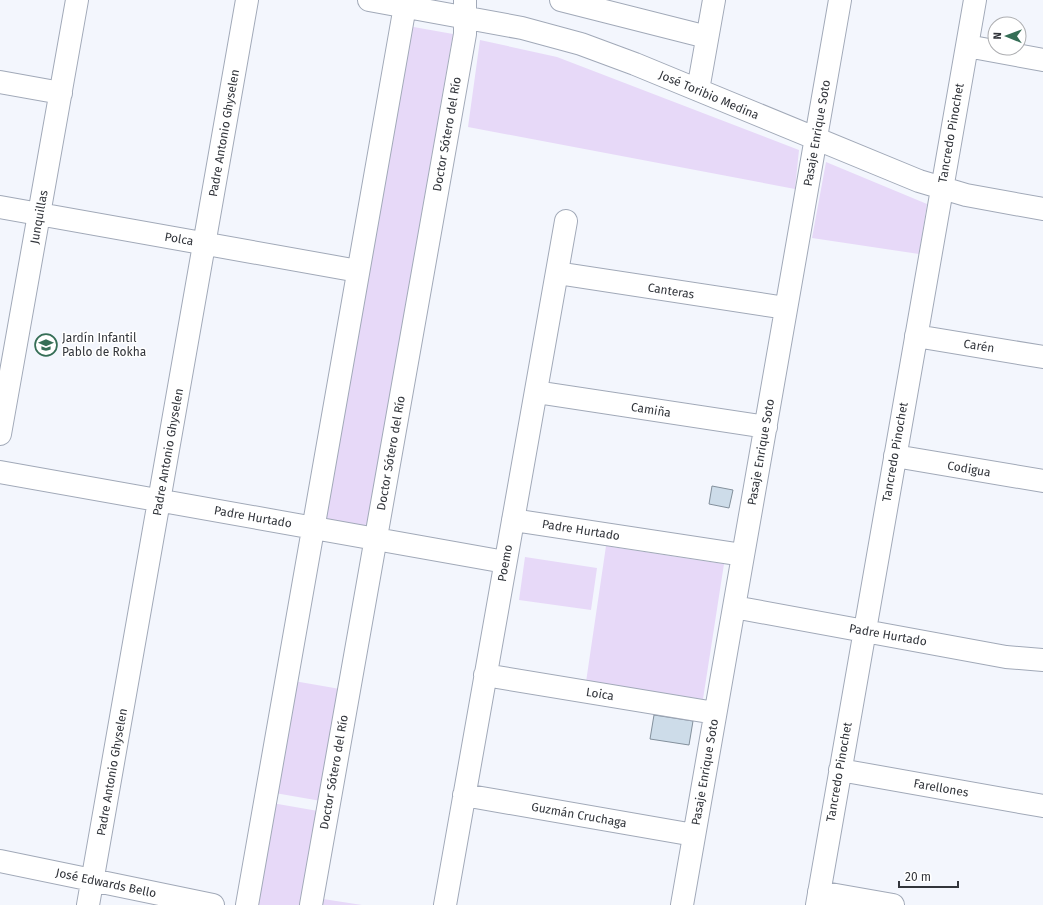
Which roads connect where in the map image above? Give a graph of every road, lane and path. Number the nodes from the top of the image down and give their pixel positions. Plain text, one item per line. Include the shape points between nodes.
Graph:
1 (77, 0) edge
2 (247, 0) edge
3 (369, 0) edge
4 (561, 0) edge
5 (714, 0) edge
6 (840, 0) edge
7 (975, 0) edge
8 (405, 6) junction
9 (465, 8) edge
10 (707, 37) junction
11 (967, 46) junction
12 (1043, 60) edge
13 (0, 82) edge
14 (698, 90) junction
15 (61, 93) junction
16 (816, 139) junction
17 (942, 188) junction
18 (0, 207) edge
19 (1043, 209) edge
20 (39, 214) junction
21 (566, 221) dead end
22 (204, 243) junction
23 (358, 271) junction
24 (557, 273) junction
25 (786, 308) junction
26 (916, 336) junction
27 (8, 338) edge
28 (1043, 357) edge
29 (536, 392) junction
30 (766, 427) junction
31 (0, 434) edge
32 (895, 456) junction
33 (0, 472) edge
34 (1043, 481) edge
35 (159, 500) junction
36 (513, 520) junction
37 (313, 528) junction
38 (376, 539) junction
39 (743, 556) junction
40 (505, 562) junction
41 (734, 607) junction
42 (864, 630) junction
43 (1043, 660) edge
44 (486, 675) junction
45 (715, 713) junction
46 (840, 770) junction
47 (464, 795) junction
48 (1043, 806) edge
49 (694, 835) junction
50 (0, 861) edge
51 (93, 880) junction
52 (818, 899) edge
53 (88, 905) edge
54 (213, 905) edge
55 (247, 905) edge
56 (310, 905) edge
57 (445, 905) edge
58 (682, 905) edge
59 (893, 905) edge

1 - 15 street, Junquillas
2 - 22 street, Padre Antonio Ghyselen
3 - 8 street, José Toribio Medina
4 - 10 street
5 - 10 street
6 - 16 street, Pasaje Enrique Soto
7 - 11 street, Tancredo Pinochet
8 - 9 street, José Toribio Medina
8 - 23 street
9 - 14 street, José Toribio Medina via 522,28 581,44
9 - 38 street, Doctor Sótero del Río via 465,34
10 - 14 street
11 - 12 street
11 - 17 street, Tancredo Pinochet
13 - 15 street
14 - 16 street, José Toribio Medina
15 - 20 street, Junquillas
16 - 17 street, José Toribio Medina
16 - 25 street, Pasaje Enrique Soto
17 - 19 street, José Toribio Medina
17 - 26 street, Tancredo Pinochet
18 - 20 street, Polca
20 - 22 street, Polca
20 - 27 street, Junquillas
21 - 24 street, Poemo
22 - 23 street, Polca
22 - 35 street, Padre Antonio Ghyselen
23 - 37 street
24 - 25 street, Canteras
24 - 29 street, Poemo
25 - 30 street, Pasaje Enrique Soto
26 - 28 street, Carén
26 - 32 street, Tancredo Pinochet
27 - 31 street, Junquillas
29 - 30 street, Camiña
29 - 36 street, Poemo
30 - 39 street, Pasaje Enrique Soto
32 - 34 street, Codigua
32 - 42 street, Tancredo Pinochet
33 - 35 street, Padre Hurtado
35 - 37 street, Padre Hurtado
35 - 51 street, Padre Antonio Ghyselen
36 - 39 street, Padre Hurtado
36 - 40 street, Poemo
37 - 38 street, Padre Hurtado
37 - 55 street
38 - 40 street, Padre Hurtado
38 - 56 street, Doctor Sótero del Río
39 - 41 street, Pasaje Enrique Soto
40 - 44 street, Poemo
41 - 42 street, Padre Hurtado
41 - 45 street, Pasaje Enrique Soto
42 - 43 street, Padre Hurtado via 1006,656
42 - 46 street, Tancredo Pinochet
44 - 45 street, Loica
44 - 47 street, Poemo
45 - 49 street, Pasaje Enrique Soto
46 - 48 street, Farellones
46 - 52 street, Tancredo Pinochet
47 - 49 street, Guzmán Cruchaga
47 - 57 street, Poemo
49 - 58 street, Pasaje Enrique Soto
50 - 51 street, José Edwards Bello
51 - 53 street, Padre Antonio Ghyselen
51 - 54 street, José Edwards Bello
52 - 59 street

